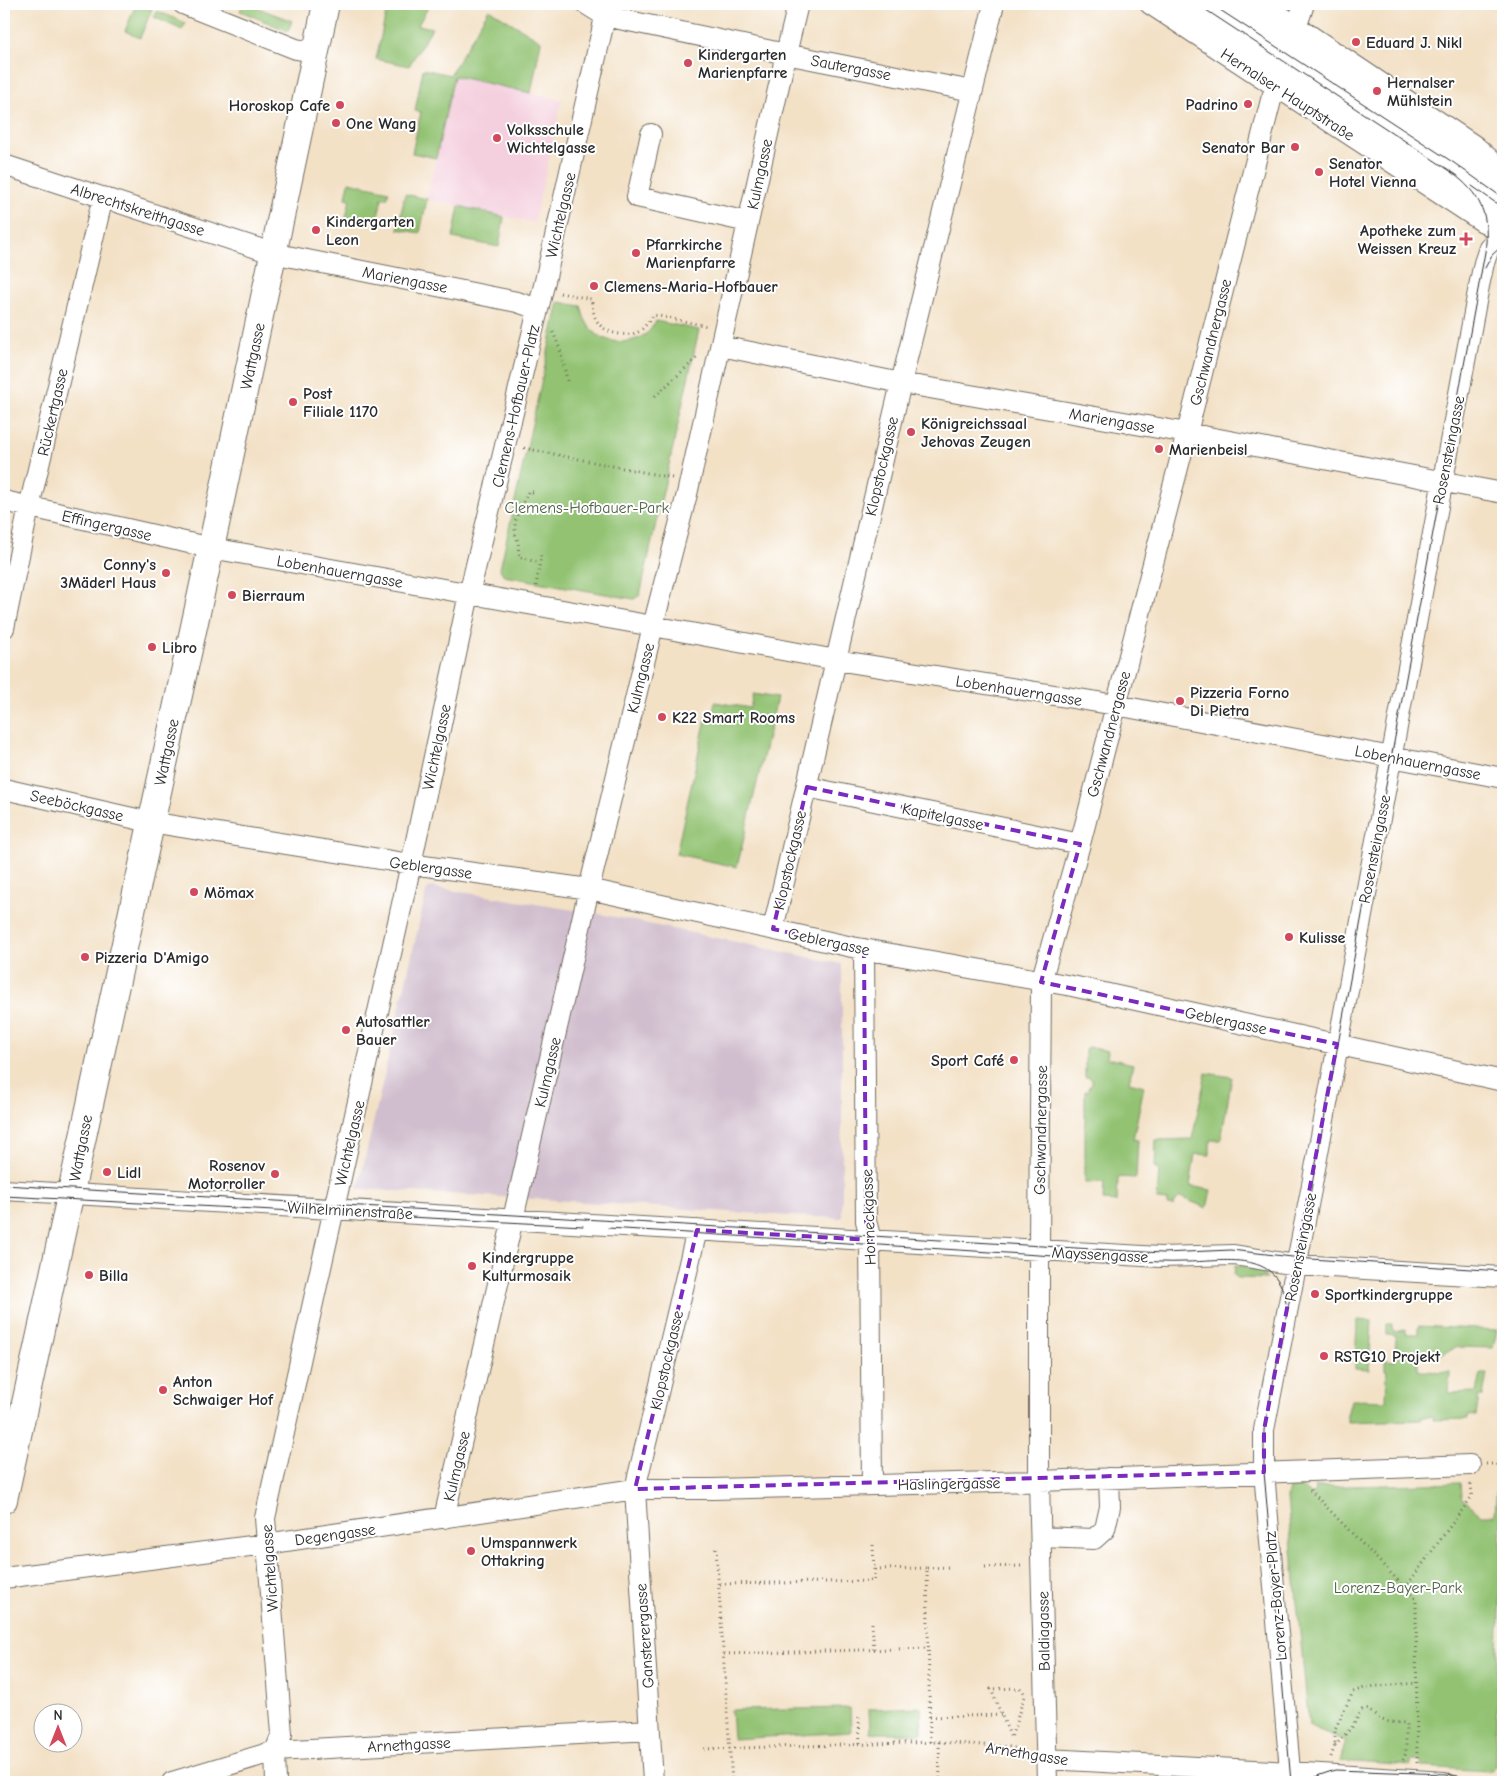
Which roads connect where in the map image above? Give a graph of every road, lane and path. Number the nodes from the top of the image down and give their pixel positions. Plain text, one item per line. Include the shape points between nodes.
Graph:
1 (183, 4) edge
2 (326, 4) edge
3 (586, 4) edge
4 (798, 4) edge
5 (994, 4) edge
6 (1150, 4) edge
7 (1184, 4) edge
8 (1204, 4) edge
9 (1226, 4) edge
10 (1263, 4) edge
11 (1304, 4) edge
12 (607, 10) edge
13 (314, 52) junction
14 (786, 54) junction
15 (1286, 56) junction
16 (972, 91) junction
17 (652, 134) dead end
18 (4, 165) edge
19 (1503, 171) edge
20 (1503, 181) edge
21 (103, 197) junction
22 (1503, 203) edge
23 (748, 222) junction
24 (1503, 233) edge
25 (272, 252) junction
26 (542, 289) junction
27 (538, 309) junction
28 (723, 338) junction
29 (901, 383) junction
30 (568, 384) dead end
31 (654, 396) dead end
32 (1187, 433) junction
33 (506, 444) junction
34 (1442, 481) junction
35 (690, 483) junction
36 (533, 492) dead end
37 (1503, 493) edge
38 (4, 501) edge
39 (30, 507) junction
40 (211, 548) junction
41 (541, 554) dead end
42 (540, 563) junction
43 (469, 594) junction
44 (532, 605) junction
45 (653, 626) junction
46 (4, 628) edge
47 (836, 660) junction
48 (1116, 705) junction
49 (1391, 758) junction
50 (1503, 778) edge
51 (807, 787) junction
52 (4, 789) edge
53 (150, 822) junction
54 (1080, 844) junction
55 (411, 864) junction
56 (589, 890) junction
57 (773, 929) junction
58 (864, 949) junction
59 (1041, 982) junction
60 (1338, 1044) junction
61 (1503, 1082) edge
62 (4, 1190) edge
63 (70, 1195) junction
64 (335, 1210) junction
65 (513, 1219) junction
66 (697, 1230) junction
67 (870, 1240) junction
68 (1038, 1250) junction
69 (1296, 1265) junction
70 (1503, 1277) edge
71 (1470, 1465) joint
72 (1264, 1472) junction
73 (1109, 1478) junction
74 (1038, 1481) junction
75 (872, 1485) junction
76 (1306, 1485) dead end
77 (635, 1489) junction
78 (4, 1500) edge
79 (444, 1518) junction
80 (1041, 1537) junction
81 (266, 1544) junction
82 (873, 1544) dead end
83 (716, 1548) dead end
84 (1042, 1565) junction
85 (950, 1567) dead end
86 (985, 1567) dead end
87 (927, 1568) junction
88 (874, 1569) junction
89 (4, 1578) edge
90 (720, 1584) junction
91 (1405, 1588) junction
92 (872, 1623) dead end
93 (929, 1648) junction
94 (874, 1650) junction
95 (724, 1654) junction
96 (1417, 1683) junction
97 (1001, 1715) junction
98 (859, 1717) dead end
99 (930, 1717) junction
100 (650, 1730) junction
101 (1011, 1738) junction
102 (930, 1742) junction
103 (939, 1742) junction
104 (860, 1744) junction
105 (1334, 1746) junction
106 (1011, 1747) junction
107 (730, 1748) junction
108 (704, 1750) dead end
109 (276, 1751) junction
110 (1046, 1759) junction
111 (1330, 1762) dead end
112 (1291, 1777) edge
113 (1409, 1780) junction
114 (172, 1782) edge
115 (276, 1782) edge
116 (653, 1782) edge
117 (732, 1782) edge
118 (940, 1782) edge
119 (1047, 1782) edge
120 (1444, 1782) edge

1 - 13 street via 296,49
2 - 13 main road, Wattgasse
3 - 12 street, Sautergasse
4 - 14 street, Kulmgasse
5 - 16 street, Klopstockgasse
6 - 15 street, Hernalser Hauptstraße
7 - 15 main road, Hernalser Hauptstraße
8 - 15 street, Hernalser Hauptstraße
9 - 15 main road, Hernalser Hauptstraße
10 - 15 street, Hernalser Hauptstraße
11 - 15 street, Gschwandnergasse
12 - 14 street, Sautergasse
12 - 26 street, Wichtelgasse
13 - 25 main road, Wattgasse
14 - 16 street, Sautergasse
14 - 23 street, Kulmgasse
15 - 19 street, Hernalser Hauptstraße via 1475,146
15 - 20 main road, Hernalser Hauptstraße
15 - 22 street, Hernalser Hauptstraße
15 - 24 main road, Hernalser Hauptstraße via 1461,188
15 - 32 street, Gschwandnergasse via 1270,100
16 - 29 street, Klopstockgasse
17 - 23 street via 637,197
18 - 21 street, Albrechtskreithgasse
21 - 25 street, Albrechtskreithgasse
21 - 39 street, Rückertgasse
23 - 28 street, Kulmgasse
24 - 34 street, Rosensteingasse via 1489,248 1484,263
25 - 27 street, Mariengasse
25 - 40 main road, Wattgasse
26 - 27 street, Wichtelgasse
26 - 28 path via 591,299 594,316 600,326 614,333 638,332 654,315
27 - 30 path via 560,349
27 - 33 street, Clemens-Hofbauer-Platz
28 - 29 street, Mariengasse
28 - 31 path via 695,358
28 - 35 street
29 - 32 street, Mariengasse
29 - 47 street, Klopstockgasse
32 - 34 street, Mariengasse
32 - 48 street, Gschwandnergasse
33 - 35 path
33 - 43 street, Clemens-Hofbauer-Platz
34 - 37 street, Mariengasse
34 - 49 street, Rosensteingasse
35 - 45 street
36 - 42 path via 528,492 519,509 514,531 519,557
38 - 39 street, Effingergasse
39 - 40 street, Effingergasse
39 - 46 street, Rückertgasse
40 - 43 street, Lobenhauerngasse
40 - 53 main road, Wattgasse
41 - 42 path
42 - 44 path
43 - 44 street
43 - 55 street, Wichtelgasse
44 - 45 street
45 - 47 street, Lobenhauerngasse
45 - 56 street, Kulmgasse
47 - 48 street, Lobenhauerngasse
47 - 51 street, Klopstockgasse
48 - 49 street, Lobenhauerngasse
48 - 54 street, Gschwandnergasse
49 - 50 street, Lobenhauerngasse
49 - 60 street, Rosensteingasse
51 - 54 street, Kapitelgasse
51 - 57 street, Klopstockgasse
52 - 53 street, Seeböckgasse
53 - 55 street, Geblergasse
53 - 63 main road, Wattgasse
54 - 59 street, Gschwandnergasse
55 - 56 street, Geblergasse
55 - 64 street, Wichtelgasse
56 - 57 street, Geblergasse
56 - 65 street, Kulmgasse
57 - 58 street, Geblergasse
58 - 59 street, Geblergasse
58 - 67 street, Horneckgasse via 866,1221
59 - 60 street, Geblergasse
59 - 68 street, Gschwandnergasse
60 - 61 street, Geblergasse
60 - 69 street, Rosensteingasse
62 - 63 street, Wilhelminenstraße
63 - 64 street, Wilhelminenstraße
63 - 78 main road, Wattgasse
64 - 65 street, Wilhelminenstraße
64 - 81 street, Wichtelgasse via 265,1518
65 - 66 street, Wilhelminenstraße
65 - 79 street, Kulmgasse
66 - 67 street, Mayssengasse
66 - 77 street, Klopstockgasse
67 - 68 street, Mayssengasse
67 - 75 street, Horneckgasse
68 - 69 street, Mayssengasse via 1160,1257 1240,1256
68 - 74 street, Gschwandnergasse
69 - 70 street, Mayssengasse
69 - 72 street, Rosensteingasse via 1264,1430
71 - 72 street
71 - 91 path via 1472,1496
72 - 73 street, Haslingergasse
72 - 112 street, Lorenz-Bayer-Platz
73 - 74 street, Haslingergasse
73 - 80 street via 1110,1507 1105,1529 1094,1539
74 - 75 street, Haslingergasse
74 - 80 street, Baldiagasse
75 - 77 street, Haslingergasse
76 - 91 path
77 - 79 street, Degengasse
77 - 100 street, Gansterergasse
79 - 81 street, Degengasse
80 - 84 street, Baldiagasse
81 - 89 street, Degengasse
81 - 109 street, Wichtelgasse via 282,1734
82 - 88 path
83 - 90 path
84 - 86 path
84 - 110 street, Baldiagasse
85 - 87 path
87 - 88 path
87 - 93 path
88 - 90 path via 874,1581
90 - 95 path
91 - 96 path via 1416,1599
92 - 94 path
93 - 94 path
93 - 99 path
94 - 95 path via 856,1653
95 - 107 path
96 - 105 path via 1367,1687 1353,1692 1335,1729
96 - 113 path
97 - 99 path
97 - 101 path
97 - 101 path via 991,1689 1020,1688 1025,1694
98 - 104 path
99 - 102 path
100 - 109 street, Arnethgasse
100 - 116 street, Gansterergasse
101 - 106 path
102 - 103 path, Arnethgasse
102 - 104 path, Arnethgasse
103 - 106 path, Arnethgasse
103 - 118 path
104 - 107 path, Arnethgasse
105 - 111 path
105 - 113 path via 1352,1727 1362,1710 1368,1710 1385,1722 1406,1723 1406,1753 1401,1765
106 - 110 path, Arnethgasse
107 - 108 path, Arnethgasse
107 - 117 path
109 - 114 street, Arnethgasse
109 - 115 street, Wichtelgasse
110 - 112 street, Arnethgasse
110 - 119 street, Baldiagasse
112 - 113 street
113 - 120 street

